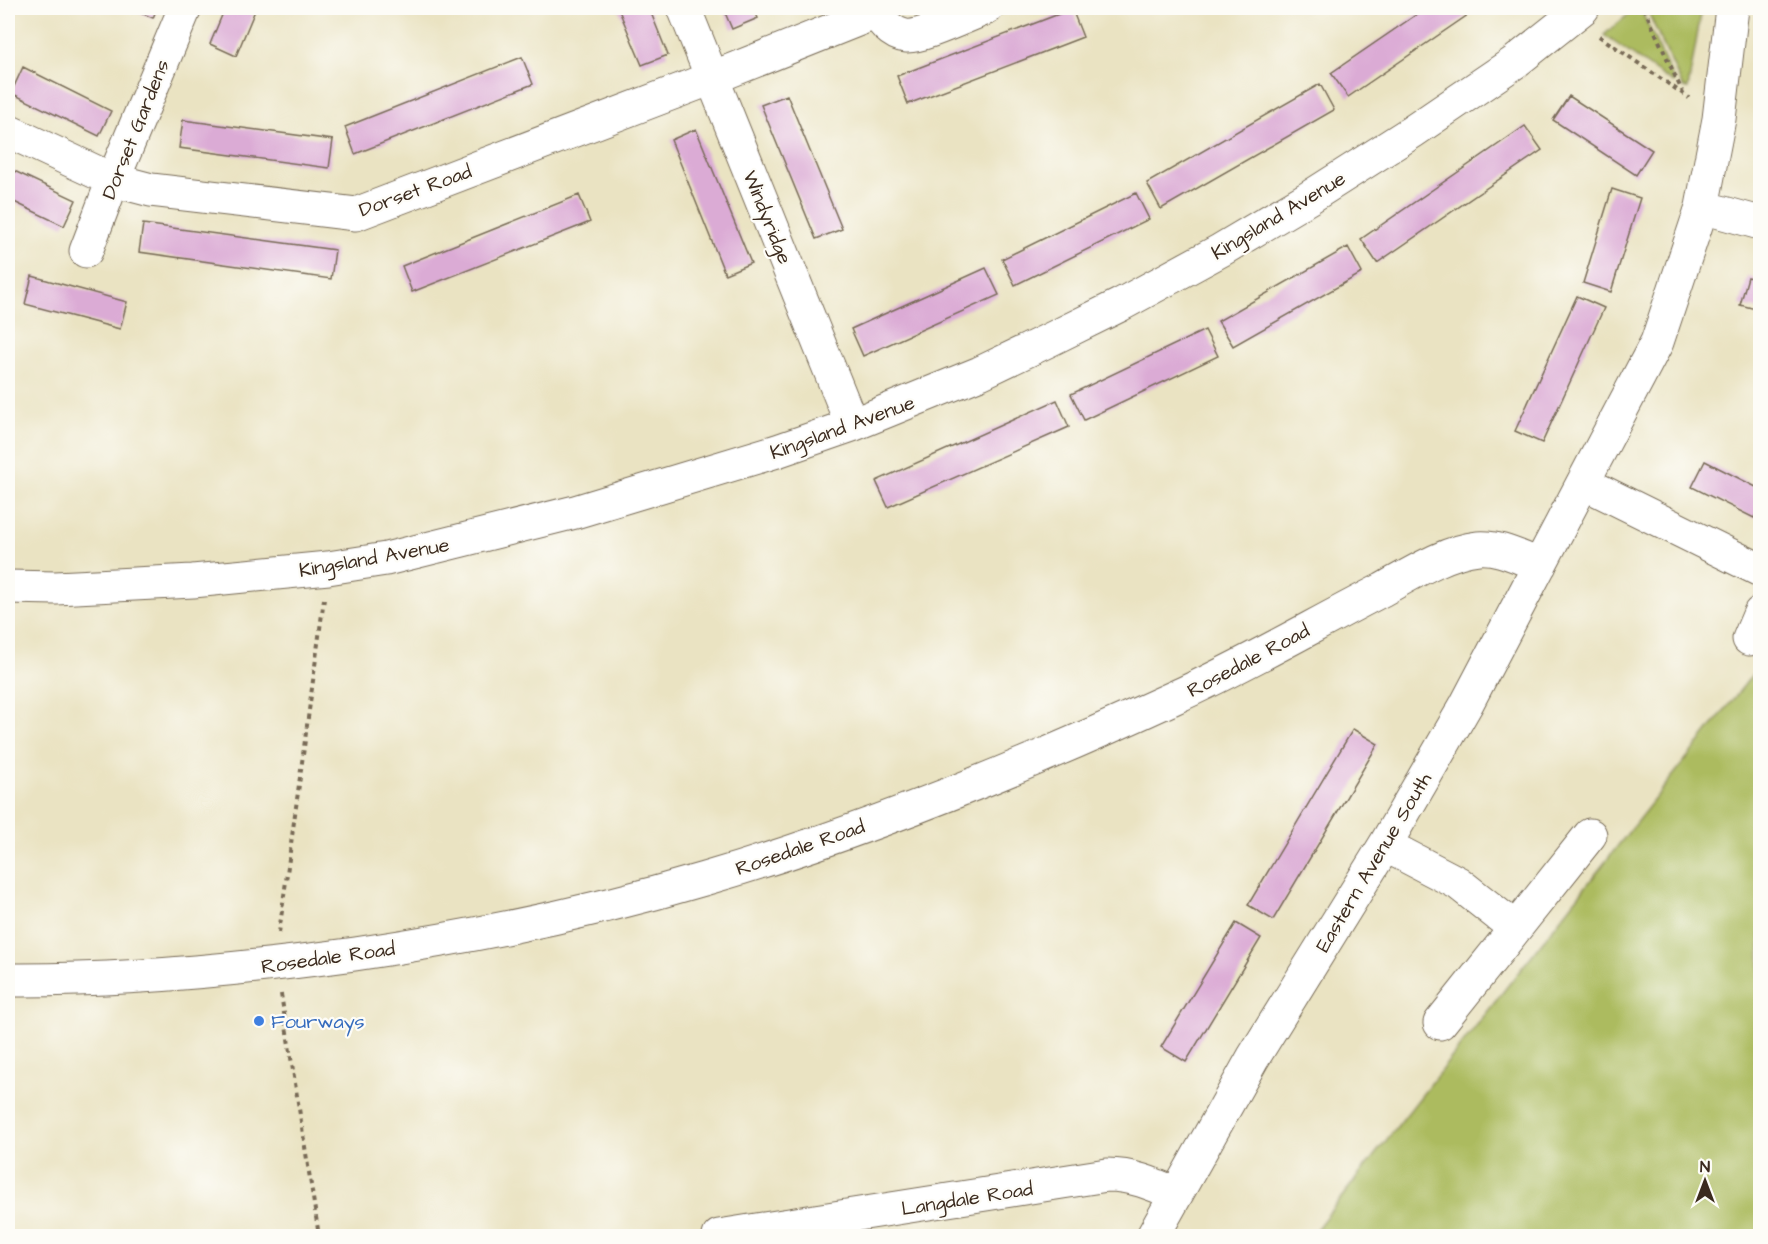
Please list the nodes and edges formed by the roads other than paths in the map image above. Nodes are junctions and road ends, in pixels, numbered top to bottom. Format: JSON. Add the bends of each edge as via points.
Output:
{"nodes":[{"id":1,"x":184,"y":8,"type":"edge"},
{"id":2,"x":684,"y":8,"type":"edge"},
{"id":3,"x":987,"y":8,"type":"edge"},
{"id":4,"x":1732,"y":8,"type":"edge"},
{"id":5,"x":877,"y":10,"type":"edge"},
{"id":6,"x":1577,"y":12,"type":"edge"},
{"id":7,"x":712,"y":78,"type":"junction"},
{"id":8,"x":8,"y":131,"type":"edge"},
{"id":9,"x":113,"y":180,"type":"junction"},
{"id":10,"x":1702,"y":207,"type":"junction"},
{"id":11,"x":1761,"y":223,"type":"edge"},
{"id":12,"x":86,"y":250,"type":"dead end"},
{"id":13,"x":852,"y":425,"type":"junction"},
{"id":14,"x":1584,"y":483,"type":"junction"},
{"id":15,"x":1540,"y":565,"type":"junction"},
{"id":16,"x":1761,"y":570,"type":"edge"},
{"id":17,"x":8,"y":587,"type":"edge"},
{"id":18,"x":1590,"y":835,"type":"dead end"},
{"id":19,"x":1385,"y":844,"type":"junction"},
{"id":20,"x":1515,"y":928,"type":"junction"},
{"id":21,"x":8,"y":980,"type":"edge"},
{"id":22,"x":1440,"y":1023,"type":"dead end"},
{"id":23,"x":1176,"y":1194,"type":"junction"},
{"id":24,"x":720,"y":1236,"type":"edge"},
{"id":25,"x":1153,"y":1236,"type":"edge"}],
"edges":[{"from":1,"to":9,"type":"street","name":"Dorset Gardens"},
{"from":2,"to":7,"type":"street","name":"Windyridge"},
{"from":3,"to":5,"type":"street","via":[[906,36],[885,24]]},
{"from":4,"to":10,"type":"street","name":"Eastern Avenue South","via":[[1719,118]]},
{"from":5,"to":7,"type":"street","name":"Dorset Road"},
{"from":6,"to":13,"type":"street","name":"Kingsland Avenue","via":[[1515,62],[1412,132],[1221,250],[1049,340]]},
{"from":7,"to":9,"type":"street","name":"Dorset Road","via":[[356,214],[151,190]]},
{"from":7,"to":13,"type":"street","name":"Windyridge"},
{"from":8,"to":9,"type":"street","name":"Dorset Road"},
{"from":9,"to":12,"type":"street","name":"Dorset Gardens"},
{"from":10,"to":11,"type":"street"},
{"from":10,"to":14,"type":"street","name":"Eastern Avenue South","via":[[1657,342]]},
{"from":13,"to":17,"type":"street","name":"Kingsland Avenue","via":[[575,512],[386,559],[138,585]]},
{"from":14,"to":15,"type":"street","name":"Eastern Avenue South"},
{"from":14,"to":16,"type":"street"},
{"from":15,"to":19,"type":"street","name":"Eastern Avenue South","via":[[1466,705]]},
{"from":15,"to":21,"type":"street","name":"Rosedale Road","via":[[1496,549],[1461,552],[1178,696],[1072,744],[952,794],[704,879],[448,940],[276,965],[78,981]]},
{"from":18,"to":20,"type":"street"},
{"from":19,"to":20,"type":"street","via":[[1458,883]]},
{"from":19,"to":23,"type":"street","name":"Eastern Avenue South","via":[[1253,1058]]},
{"from":20,"to":22,"type":"street"},
{"from":23,"to":24,"type":"street","name":"Langdale Road","via":[[1140,1178],[1107,1175]]},
{"from":23,"to":25,"type":"street","name":"Eastern Avenue South"}]}
